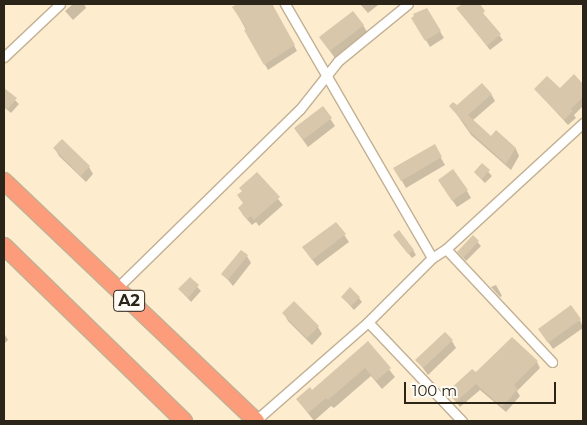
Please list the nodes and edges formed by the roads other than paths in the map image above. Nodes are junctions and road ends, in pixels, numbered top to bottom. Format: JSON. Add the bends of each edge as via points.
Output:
{"nodes":[{"id":1,"x":60,"y":4,"type":"edge"},
{"id":2,"x":284,"y":4,"type":"edge"},
{"id":3,"x":408,"y":4,"type":"edge"},
{"id":4,"x":4,"y":57,"type":"edge"},
{"id":5,"x":326,"y":78,"type":"junction"},
{"id":6,"x":583,"y":123,"type":"edge"},
{"id":7,"x":4,"y":180,"type":"edge"},
{"id":8,"x":4,"y":246,"type":"edge"},
{"id":9,"x":446,"y":249,"type":"junction"},
{"id":10,"x":432,"y":258,"type":"junction"},
{"id":11,"x":116,"y":289,"type":"junction"},
{"id":12,"x":368,"y":322,"type":"junction"},
{"id":13,"x":552,"y":362,"type":"dead end"},
{"id":14,"x":184,"y":421,"type":"edge"},
{"id":15,"x":255,"y":421,"type":"edge"},
{"id":16,"x":462,"y":421,"type":"edge"}],
"edges":[{"from":1,"to":4,"type":"street"},
{"from":2,"to":5,"type":"street"},
{"from":3,"to":5,"type":"street","via":[[338,61]]},
{"from":5,"to":10,"type":"street"},
{"from":5,"to":11,"type":"street","via":[[300,108]]},
{"from":6,"to":9,"type":"street"},
{"from":7,"to":11,"type":"highway","number":"A2"},
{"from":8,"to":14,"type":"highway"},
{"from":9,"to":10,"type":"street"},
{"from":9,"to":13,"type":"street"},
{"from":10,"to":12,"type":"street"},
{"from":11,"to":15,"type":"highway","number":"A2"},
{"from":12,"to":15,"type":"street"},
{"from":12,"to":16,"type":"street"}]}
